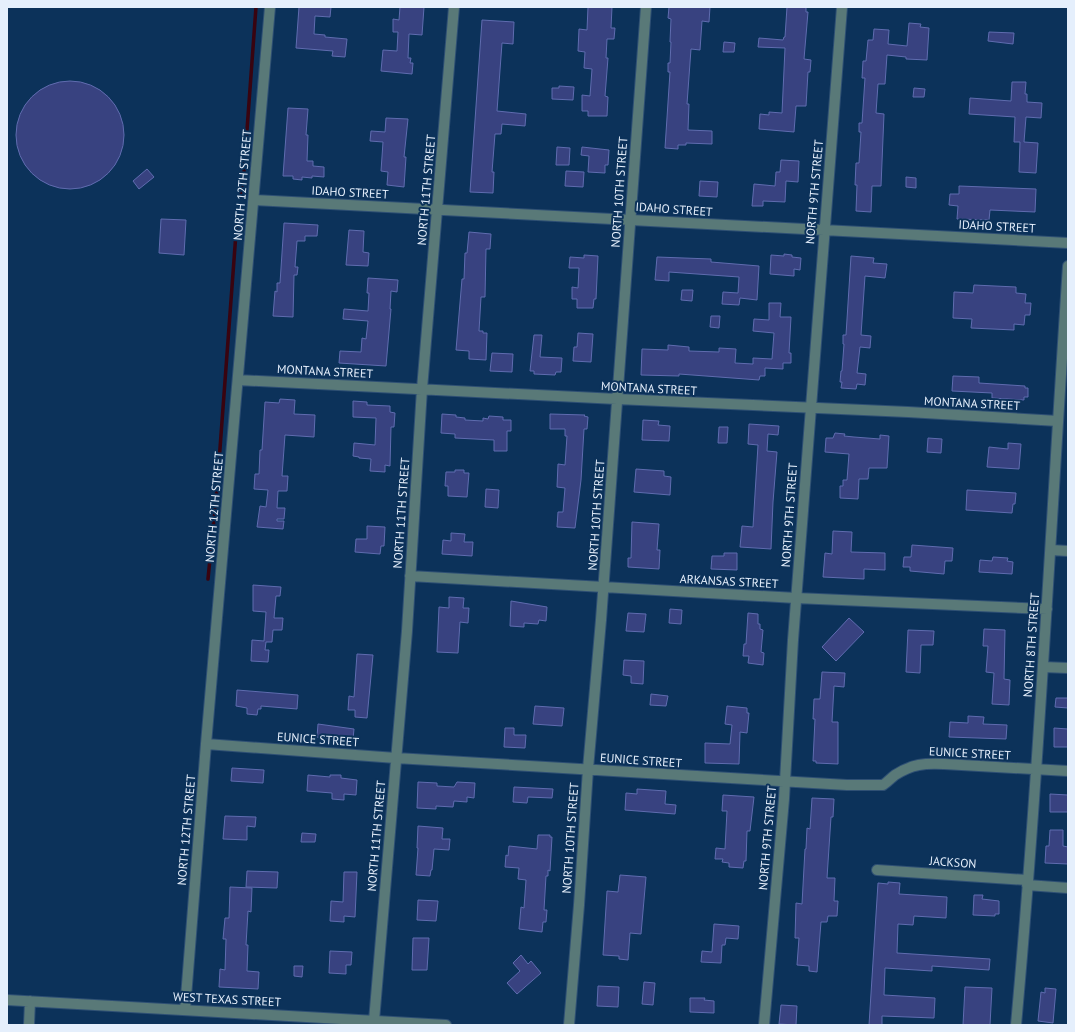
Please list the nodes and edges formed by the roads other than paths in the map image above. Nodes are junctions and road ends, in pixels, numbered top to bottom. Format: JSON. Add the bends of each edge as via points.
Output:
{"nodes":[{"id":1,"x":270,"y":7,"type":"edge"},
{"id":2,"x":454,"y":7,"type":"edge"},
{"id":3,"x":646,"y":7,"type":"edge"},
{"id":4,"x":842,"y":7,"type":"edge"},
{"id":5,"x":254,"y":200,"type":"junction"},
{"id":6,"x":438,"y":210,"type":"junction"},
{"id":7,"x":630,"y":219,"type":"junction"},
{"id":8,"x":824,"y":230,"type":"junction"},
{"id":9,"x":1068,"y":243,"type":"edge"},
{"id":10,"x":1068,"y":266,"type":"edge"},
{"id":11,"x":238,"y":380,"type":"junction"},
{"id":12,"x":422,"y":389,"type":"junction"},
{"id":13,"x":617,"y":399,"type":"junction"},
{"id":14,"x":810,"y":407,"type":"junction"},
{"id":15,"x":1058,"y":421,"type":"junction"},
{"id":16,"x":1051,"y":550,"type":"junction"},
{"id":17,"x":1068,"y":550,"type":"edge"},
{"id":18,"x":410,"y":576,"type":"junction"},
{"id":19,"x":603,"y":587,"type":"junction"},
{"id":20,"x":796,"y":598,"type":"junction"},
{"id":21,"x":1047,"y":609,"type":"junction"},
{"id":22,"x":1043,"y":667,"type":"junction"},
{"id":23,"x":1068,"y":668,"type":"edge"},
{"id":24,"x":206,"y":744,"type":"junction"},
{"id":25,"x":396,"y":758,"type":"junction"},
{"id":26,"x":588,"y":769,"type":"junction"},
{"id":27,"x":1035,"y":770,"type":"junction"},
{"id":28,"x":1068,"y":771,"type":"edge"},
{"id":29,"x":784,"y":782,"type":"junction"},
{"id":30,"x":877,"y":870,"type":"dead end"},
{"id":31,"x":1027,"y":883,"type":"junction"},
{"id":32,"x":1068,"y":888,"type":"edge"},
{"id":33,"x":7,"y":1000,"type":"edge"},
{"id":34,"x":30,"y":1001,"type":"junction"},
{"id":35,"x":185,"y":1010,"type":"junction"},
{"id":36,"x":270,"y":1020,"type":"edge"},
{"id":37,"x":374,"y":1021,"type":"junction"},
{"id":38,"x":29,"y":1025,"type":"edge"},
{"id":39,"x":432,"y":1025,"type":"edge"},
{"id":40,"x":446,"y":1025,"type":"edge"},
{"id":41,"x":569,"y":1025,"type":"edge"},
{"id":42,"x":764,"y":1025,"type":"edge"},
{"id":43,"x":1016,"y":1025,"type":"edge"}],
"edges":[{"from":1,"to":5,"type":"street","name":"NORTH 12TH STREET"},
{"from":2,"to":6,"type":"street","name":"NORTH 11TH STREET"},
{"from":3,"to":7,"type":"street","name":"NORTH 10TH STREET"},
{"from":4,"to":8,"type":"street","name":"NORTH 9TH STREET"},
{"from":5,"to":6,"type":"street","name":"IDAHO STREET"},
{"from":5,"to":11,"type":"street","name":"NORTH 12TH STREET"},
{"from":6,"to":7,"type":"street","name":"IDAHO STREET"},
{"from":6,"to":12,"type":"street","name":"NORTH 11TH STREET"},
{"from":7,"to":8,"type":"street","name":"IDAHO STREET"},
{"from":7,"to":13,"type":"street","name":"NORTH 10TH STREET"},
{"from":8,"to":9,"type":"street","name":"IDAHO STREET"},
{"from":8,"to":14,"type":"street","name":"NORTH 9TH STREET"},
{"from":10,"to":15,"type":"street","name":"NORTH 8TH STREET"},
{"from":11,"to":12,"type":"street","name":"MONTANA STREET"},
{"from":11,"to":24,"type":"street","name":"NORTH 12TH STREET"},
{"from":12,"to":13,"type":"street","name":"MONTANA STREET"},
{"from":12,"to":18,"type":"street","name":"NORTH 11TH STREET"},
{"from":13,"to":14,"type":"street","name":"MONTANA STREET"},
{"from":13,"to":19,"type":"street","name":"NORTH 10TH STREET"},
{"from":14,"to":15,"type":"street","name":"MONTANA STREET"},
{"from":14,"to":20,"type":"street","name":"NORTH 9TH STREET"},
{"from":15,"to":16,"type":"street","name":"NORTH 8TH STREET"},
{"from":16,"to":17,"type":"street"},
{"from":16,"to":21,"type":"street","name":"NORTH 8TH STREET"},
{"from":18,"to":19,"type":"street","name":"ARKANSAS STREET"},
{"from":18,"to":25,"type":"street","name":"NORTH 11TH STREET"},
{"from":19,"to":20,"type":"street","name":"ARKANSAS STREET"},
{"from":19,"to":26,"type":"street","name":"NORTH 10TH STREET"},
{"from":20,"to":21,"type":"street","name":"ARKANSAS STREET"},
{"from":20,"to":29,"type":"street","name":"NORTH 9TH STREET"},
{"from":21,"to":22,"type":"street","name":"NORTH 8TH STREET"},
{"from":22,"to":23,"type":"street"},
{"from":22,"to":27,"type":"street","name":"NORTH 8TH STREET"},
{"from":24,"to":25,"type":"street","name":"EUNICE STREET"},
{"from":24,"to":35,"type":"street","name":"NORTH 12TH STREET"},
{"from":25,"to":26,"type":"street","name":"EUNICE STREET"},
{"from":25,"to":37,"type":"street","name":"NORTH 11TH STREET"},
{"from":26,"to":29,"type":"street","name":"EUNICE STREET"},
{"from":26,"to":41,"type":"street","name":"NORTH 10TH STREET"},
{"from":27,"to":28,"type":"street","name":"EUNICE STREET"},
{"from":27,"to":29,"type":"street","name":"EUNICE STREET","via":[[924,764],[899,773],[883,785]]},
{"from":27,"to":31,"type":"street","name":"NORTH 8TH STREET"},
{"from":29,"to":42,"type":"street","name":"NORTH 9TH STREET"},
{"from":30,"to":31,"type":"street","name":"JACKSON"},
{"from":31,"to":32,"type":"street","name":"JACKSON"},
{"from":31,"to":43,"type":"street","name":"NORTH 8TH STREET"},
{"from":33,"to":34,"type":"street","name":"WEST TEXAS STREET"},
{"from":34,"to":35,"type":"street","name":"WEST TEXAS STREET"},
{"from":34,"to":38,"type":"street"},
{"from":35,"to":36,"type":"street","name":"WEST TEXAS STREET"},
{"from":36,"to":37,"type":"street","name":"WEST TEXAS STREET"},
{"from":37,"to":39,"type":"street","name":"WEST TEXAS STREET"},
{"from":39,"to":40,"type":"street","name":"WEST TEXAS STREET"}]}
